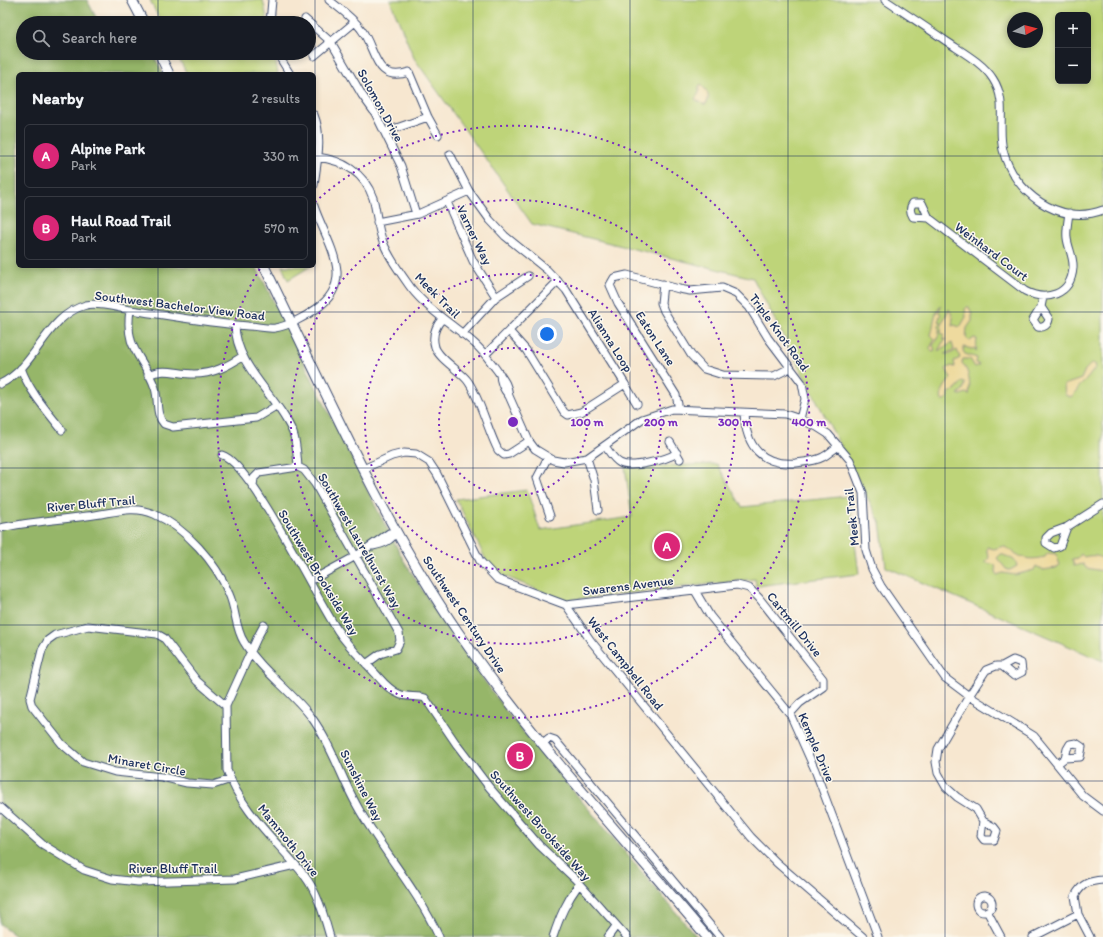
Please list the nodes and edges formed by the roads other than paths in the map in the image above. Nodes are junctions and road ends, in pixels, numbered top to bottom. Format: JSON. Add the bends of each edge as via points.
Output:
{"nodes":[{"id":1,"x":132,"y":0,"type":"edge"},
{"id":2,"x":272,"y":0,"type":"edge"},
{"id":3,"x":329,"y":0,"type":"edge"},
{"id":4,"x":885,"y":0,"type":"edge"},
{"id":5,"x":140,"y":16,"type":"edge"},
{"id":6,"x":271,"y":16,"type":"edge"},
{"id":7,"x":355,"y":22,"type":"junction"},
{"id":8,"x":316,"y":29,"type":"edge"},
{"id":9,"x":331,"y":42,"type":"junction"},
{"id":10,"x":316,"y":54,"type":"edge"},
{"id":11,"x":162,"y":60,"type":"edge"},
{"id":12,"x":281,"y":60,"type":"edge"},
{"id":13,"x":168,"y":72,"type":"edge"},
{"id":14,"x":289,"y":72,"type":"edge"},
{"id":15,"x":428,"y":117,"type":"junction"},
{"id":16,"x":316,"y":124,"type":"edge"},
{"id":17,"x":385,"y":132,"type":"junction"},
{"id":18,"x":438,"y":135,"type":"dead end"},
{"id":19,"x":450,"y":154,"type":"dead end"},
{"id":20,"x":317,"y":157,"type":"junction"},
{"id":21,"x":316,"y":166,"type":"edge"},
{"id":22,"x":469,"y":191,"type":"junction"},
{"id":23,"x":446,"y":202,"type":"junction"},
{"id":24,"x":1103,"y":210,"type":"edge"},
{"id":25,"x":316,"y":211,"type":"edge"},
{"id":26,"x":1069,"y":213,"type":"junction"},
{"id":27,"x":416,"y":214,"type":"junction"},
{"id":28,"x":929,"y":218,"type":"dead end"},
{"id":29,"x":377,"y":222,"type":"junction"},
{"id":30,"x":265,"y":268,"type":"edge"},
{"id":31,"x":528,"y":276,"type":"dead end"},
{"id":32,"x":558,"y":281,"type":"junction"},
{"id":33,"x":611,"y":282,"type":"joint"},
{"id":34,"x":663,"y":284,"type":"junction"},
{"id":35,"x":496,"y":297,"type":"junction"},
{"id":36,"x":1043,"y":297,"type":"junction"},
{"id":37,"x":1041,"y":307,"type":"dead end"},
{"id":38,"x":130,"y":310,"type":"junction"},
{"id":39,"x":442,"y":319,"type":"junction"},
{"id":40,"x":292,"y":322,"type":"junction"},
{"id":41,"x":235,"y":325,"type":"junction"},
{"id":42,"x":509,"y":331,"type":"junction"},
{"id":43,"x":462,"y":334,"type":"junction"},
{"id":44,"x":486,"y":354,"type":"junction"},
{"id":45,"x":243,"y":356,"type":"junction"},
{"id":46,"x":21,"y":368,"type":"junction"},
{"id":47,"x":790,"y":368,"type":"junction"},
{"id":48,"x":148,"y":375,"type":"junction"},
{"id":49,"x":0,"y":384,"type":"edge"},
{"id":50,"x":625,"y":384,"type":"junction"},
{"id":51,"x":637,"y":404,"type":"dead end"},
{"id":52,"x":276,"y":406,"type":"junction"},
{"id":53,"x":679,"y":409,"type":"junction"},
{"id":54,"x":744,"y":413,"type":"junction"},
{"id":55,"x":800,"y":418,"type":"junction"},
{"id":56,"x":62,"y":430,"type":"dead end"},
{"id":57,"x":529,"y":441,"type":"junction"},
{"id":58,"x":670,"y":442,"type":"dead end"},
{"id":59,"x":605,"y":446,"type":"junction"},
{"id":60,"x":839,"y":446,"type":"junction"},
{"id":61,"x":222,"y":456,"type":"dead end"},
{"id":62,"x":548,"y":457,"type":"junction"},
{"id":63,"x":587,"y":458,"type":"junction"},
{"id":64,"x":298,"y":467,"type":"junction"},
{"id":65,"x":363,"y":470,"type":"junction"},
{"id":66,"x":253,"y":486,"type":"junction"},
{"id":67,"x":1103,"y":504,"type":"edge"},
{"id":68,"x":598,"y":510,"type":"dead end"},
{"id":69,"x":550,"y":516,"type":"dead end"},
{"id":70,"x":1067,"y":527,"type":"dead end"},
{"id":71,"x":0,"y":528,"type":"edge"},
{"id":72,"x":396,"y":532,"type":"junction"},
{"id":73,"x":356,"y":556,"type":"junction"},
{"id":74,"x":310,"y":581,"type":"junction"},
{"id":75,"x":694,"y":590,"type":"junction"},
{"id":76,"x":566,"y":605,"type":"junction"},
{"id":77,"x":264,"y":625,"type":"dead end"},
{"id":78,"x":251,"y":653,"type":"junction"},
{"id":79,"x":366,"y":664,"type":"junction"},
{"id":80,"x":1002,"y":666,"type":"dead end"},
{"id":81,"x":969,"y":696,"type":"junction"},
{"id":82,"x":226,"y":706,"type":"junction"},
{"id":83,"x":790,"y":714,"type":"junction"},
{"id":84,"x":544,"y":743,"type":"junction"},
{"id":85,"x":1065,"y":758,"type":"dead end"},
{"id":86,"x":1057,"y":764,"type":"junction"},
{"id":87,"x":231,"y":779,"type":"junction"},
{"id":88,"x":0,"y":807,"type":"edge"},
{"id":89,"x":1103,"y":811,"type":"edge"},
{"id":90,"x":983,"y":821,"type":"dead end"},
{"id":91,"x":294,"y":865,"type":"junction"},
{"id":92,"x":1103,"y":880,"type":"edge"},
{"id":93,"x":579,"y":884,"type":"junction"},
{"id":94,"x":988,"y":911,"type":"dead end"},
{"id":95,"x":1078,"y":914,"type":"junction"},
{"id":96,"x":616,"y":926,"type":"junction"},
{"id":97,"x":330,"y":937,"type":"edge"},
{"id":98,"x":439,"y":937,"type":"edge"},
{"id":99,"x":553,"y":937,"type":"edge"},
{"id":100,"x":608,"y":937,"type":"edge"},
{"id":101,"x":627,"y":937,"type":"edge"},
{"id":102,"x":707,"y":937,"type":"edge"},
{"id":103,"x":720,"y":937,"type":"edge"},
{"id":104,"x":863,"y":937,"type":"edge"},
{"id":105,"x":878,"y":937,"type":"edge"},
{"id":106,"x":1001,"y":937,"type":"edge"},
{"id":107,"x":1033,"y":937,"type":"edge"},
{"id":108,"x":1090,"y":937,"type":"edge"}],
"edges":[{"from":1,"to":5,"type":"main road"},
{"from":2,"to":6,"type":"street"},
{"from":3,"to":7,"type":"street"},
{"from":4,"to":26,"type":"street","via":[[965,53],[987,71],[1001,98],[1002,149],[1014,177],[1036,200]]},
{"from":7,"to":9,"type":"street"},
{"from":7,"to":15,"type":"street","via":[[362,30],[379,66],[396,75],[409,72]]},
{"from":8,"to":9,"type":"street","name":"Solomon Drive"},
{"from":9,"to":10,"type":"street"},
{"from":9,"to":17,"type":"street","name":"Solomon Drive"},
{"from":11,"to":13,"type":"main road"},
{"from":12,"to":14,"type":"street"},
{"from":15,"to":17,"type":"street"},
{"from":15,"to":18,"type":"street"},
{"from":16,"to":20,"type":"street"},
{"from":17,"to":27,"type":"street","name":"Solomon Drive","via":[[405,178]]},
{"from":19,"to":22,"type":"street","name":"Alianna Loop"},
{"from":20,"to":21,"type":"street"},
{"from":20,"to":29,"type":"street","name":"Meek Trail","via":[[347,165],[358,174],[373,198]]},
{"from":22,"to":23,"type":"street"},
{"from":22,"to":32,"type":"street","name":"Alianna Loop","via":[[505,236]]},
{"from":23,"to":27,"type":"street"},
{"from":23,"to":35,"type":"street","name":"Varner Way","via":[[473,262]]},
{"from":24,"to":26,"type":"street"},
{"from":25,"to":40,"type":"street","name":"Southwest Bachelor View Road","via":[[335,257],[336,282],[324,304]]},
{"from":26,"to":36,"type":"street","via":[[1066,236],[1073,262],[1072,277],[1058,293]]},
{"from":27,"to":29,"type":"street"},
{"from":28,"to":36,"type":"street","name":"Weinhard Court","via":[[1025,291]]},
{"from":29,"to":39,"type":"street","name":"Meek Trail","via":[[384,244],[396,266],[413,290]]},
{"from":30,"to":40,"type":"main road","name":"Southwest Century Drive"},
{"from":31,"to":35,"type":"street"},
{"from":32,"to":42,"type":"street"},
{"from":32,"to":50,"type":"street","name":"Alianna Loop"},
{"from":33,"to":34,"type":"street","name":"Triple Knot Road","via":[[621,275],[627,275]]},
{"from":33,"to":53,"type":"street","name":"Eaton Lane","via":[[618,303],[676,394]]},
{"from":34,"to":47,"type":"street","name":"Triple Knot Road","via":[[690,291],[722,288],[736,294],[749,307]]},
{"from":34,"to":47,"type":"street","via":[[661,303],[664,311],[691,356],[704,369],[723,375],[774,376]]},
{"from":35,"to":43,"type":"street"},
{"from":36,"to":37,"type":"street"},
{"from":38,"to":41,"type":"street","name":"Southwest Bachelor View Road"},
{"from":38,"to":46,"type":"street","name":"Southwest Bachelor View Road","via":[[87,305],[74,310],[50,330]]},
{"from":38,"to":48,"type":"street","via":[[129,337]]},
{"from":39,"to":43,"type":"street","name":"Meek Trail"},
{"from":39,"to":57,"type":"street","via":[[434,335],[435,347],[442,358],[452,364],[470,384],[498,450],[504,455],[509,454]]},
{"from":40,"to":41,"type":"street","name":"Southwest Bachelor View Road","via":[[275,328]]},
{"from":40,"to":65,"type":"main road","name":"Southwest Century Drive"},
{"from":41,"to":45,"type":"street","via":[[236,339]]},
{"from":42,"to":44,"type":"street"},
{"from":42,"to":50,"type":"street","name":"Alianna Loop","via":[[526,350],[568,415],[581,412]]},
{"from":43,"to":44,"type":"street","name":"Meek Trail"},
{"from":44,"to":57,"type":"street","name":"Meek Trail","via":[[500,374],[502,385]]},
{"from":45,"to":48,"type":"street","via":[[227,366],[209,372],[193,374],[168,370]]},
{"from":45,"to":52,"type":"street"},
{"from":46,"to":49,"type":"street","name":"Southwest Bachelor View Road","via":[[14,376]]},
{"from":46,"to":56,"type":"street","via":[[42,404]]},
{"from":47,"to":55,"type":"street","name":"Triple Knot Road","via":[[802,383],[806,399]]},
{"from":48,"to":52,"type":"street","via":[[156,389],[160,420],[169,426],[256,418]]},
{"from":50,"to":51,"type":"street"},
{"from":52,"to":64,"type":"street","via":[[293,433]]},
{"from":53,"to":54,"type":"street","name":"Meek Trail"},
{"from":53,"to":59,"type":"street","name":"Meek Trail","via":[[642,420]]},
{"from":54,"to":55,"type":"street","name":"Meek Trail","via":[[765,412]]},
{"from":54,"to":60,"type":"street","via":[[746,431],[751,444],[764,458],[782,464],[807,462],[823,457]]},
{"from":55,"to":60,"type":"street","name":"Meek Trail","via":[[817,427]]},
{"from":57,"to":62,"type":"street","name":"Meek Trail","via":[[535,449]]},
{"from":58,"to":59,"type":"street","via":[[679,456],[660,461],[627,464],[620,463]]},
{"from":59,"to":63,"type":"street","name":"Meek Trail"},
{"from":60,"to":81,"type":"street","name":"Meek Trail","via":[[850,460],[863,492],[866,550],[872,569],[945,678]]},
{"from":61,"to":66,"type":"street","name":"Southwest Brookside Way","via":[[234,461]]},
{"from":62,"to":63,"type":"street","name":"Meek Trail","via":[[564,462]]},
{"from":62,"to":69,"type":"street","via":[[537,478]]},
{"from":63,"to":68,"type":"street","via":[[594,480]]},
{"from":64,"to":66,"type":"street","via":[[258,473]]},
{"from":64,"to":73,"type":"street","name":"Southwest Laurelhurst Way","via":[[304,470],[315,484]]},
{"from":65,"to":72,"type":"main road","name":"Southwest Century Drive"},
{"from":65,"to":76,"type":"street","via":[[404,453],[422,456],[437,474],[470,545],[488,572],[510,585]]},
{"from":66,"to":74,"type":"street","name":"Southwest Brookside Way"},
{"from":67,"to":70,"type":"street"},
{"from":71,"to":78,"type":"street","name":"River Bluff Trail","via":[[41,520],[128,510],[143,511],[157,516],[188,538],[214,568],[229,593],[239,631]]},
{"from":72,"to":73,"type":"street","via":[[392,539]]},
{"from":72,"to":84,"type":"main road","name":"Southwest Century Drive","via":[[458,632]]},
{"from":73,"to":74,"type":"street"},
{"from":73,"to":79,"type":"street","name":"Southwest Laurelhurst Way","via":[[400,637],[396,649],[380,654]]},
{"from":74,"to":79,"type":"street","name":"Southwest Brookside Way","via":[[339,632]]},
{"from":75,"to":76,"type":"street","name":"Swarens Avenue"},
{"from":75,"to":83,"type":"street","name":"Kemple Drive","via":[[710,616]]},
{"from":75,"to":83,"type":"street","name":"Cartmill Drive","via":[[738,585],[749,588],[821,676],[823,687],[800,703]]},
{"from":76,"to":104,"type":"street","name":"West Campbell Road","via":[[591,640],[751,838]]},
{"from":77,"to":78,"type":"street","name":"Mammoth Drive"},
{"from":78,"to":82,"type":"street","name":"Mammoth Drive"},
{"from":78,"to":98,"type":"street","name":"Sunshine Way","via":[[305,709],[321,730],[356,804],[414,890]]},
{"from":79,"to":93,"type":"street","name":"Southwest Brookside Way","via":[[399,695],[426,698],[489,787],[539,845]]},
{"from":80,"to":81,"type":"street","via":[[986,670]]},
{"from":81,"to":86,"type":"street","name":"Meek Trail","via":[[1034,736]]},
{"from":81,"to":90,"type":"street","via":[[938,749],[936,762],[938,773],[946,787],[956,797],[976,809]]},
{"from":82,"to":87,"type":"street","name":"Mammoth Drive","via":[[227,770]]},
{"from":82,"to":87,"type":"street","name":"Minaret Circle","via":[[190,673],[164,638],[157,634],[88,626],[64,631],[48,640],[42,650],[30,699],[32,706],[62,744],[83,762],[115,772],[162,777],[187,783],[213,785]]},
{"from":83,"to":105,"type":"street","name":"Kemple Drive","via":[[815,770]]},
{"from":84,"to":102,"type":"main road","name":"Southwest Century Drive"},
{"from":84,"to":103,"type":"street","via":[[549,738],[555,740]]},
{"from":85,"to":86,"type":"street"},
{"from":86,"to":89,"type":"street","name":"Meek Trail","via":[[1083,796]]},
{"from":87,"to":91,"type":"street","name":"Mammoth Drive","via":[[256,822]]},
{"from":88,"to":91,"type":"street","name":"River Bluff Trail","via":[[42,844],[84,870],[112,879],[138,882],[235,879]]},
{"from":91,"to":97,"type":"street","name":"Mammoth Drive","via":[[317,898]]},
{"from":92,"to":95,"type":"street","via":[[1089,882],[1079,888],[1075,896]]},
{"from":93,"to":96,"type":"street","name":"Southwest Brookside Way"},
{"from":93,"to":99,"type":"street","via":[[561,913]]},
{"from":94,"to":106,"type":"street"},
{"from":95,"to":107,"type":"street"},
{"from":95,"to":108,"type":"street"},
{"from":96,"to":100,"type":"street"},
{"from":96,"to":101,"type":"street","name":"Southwest Brookside Way"}]}
